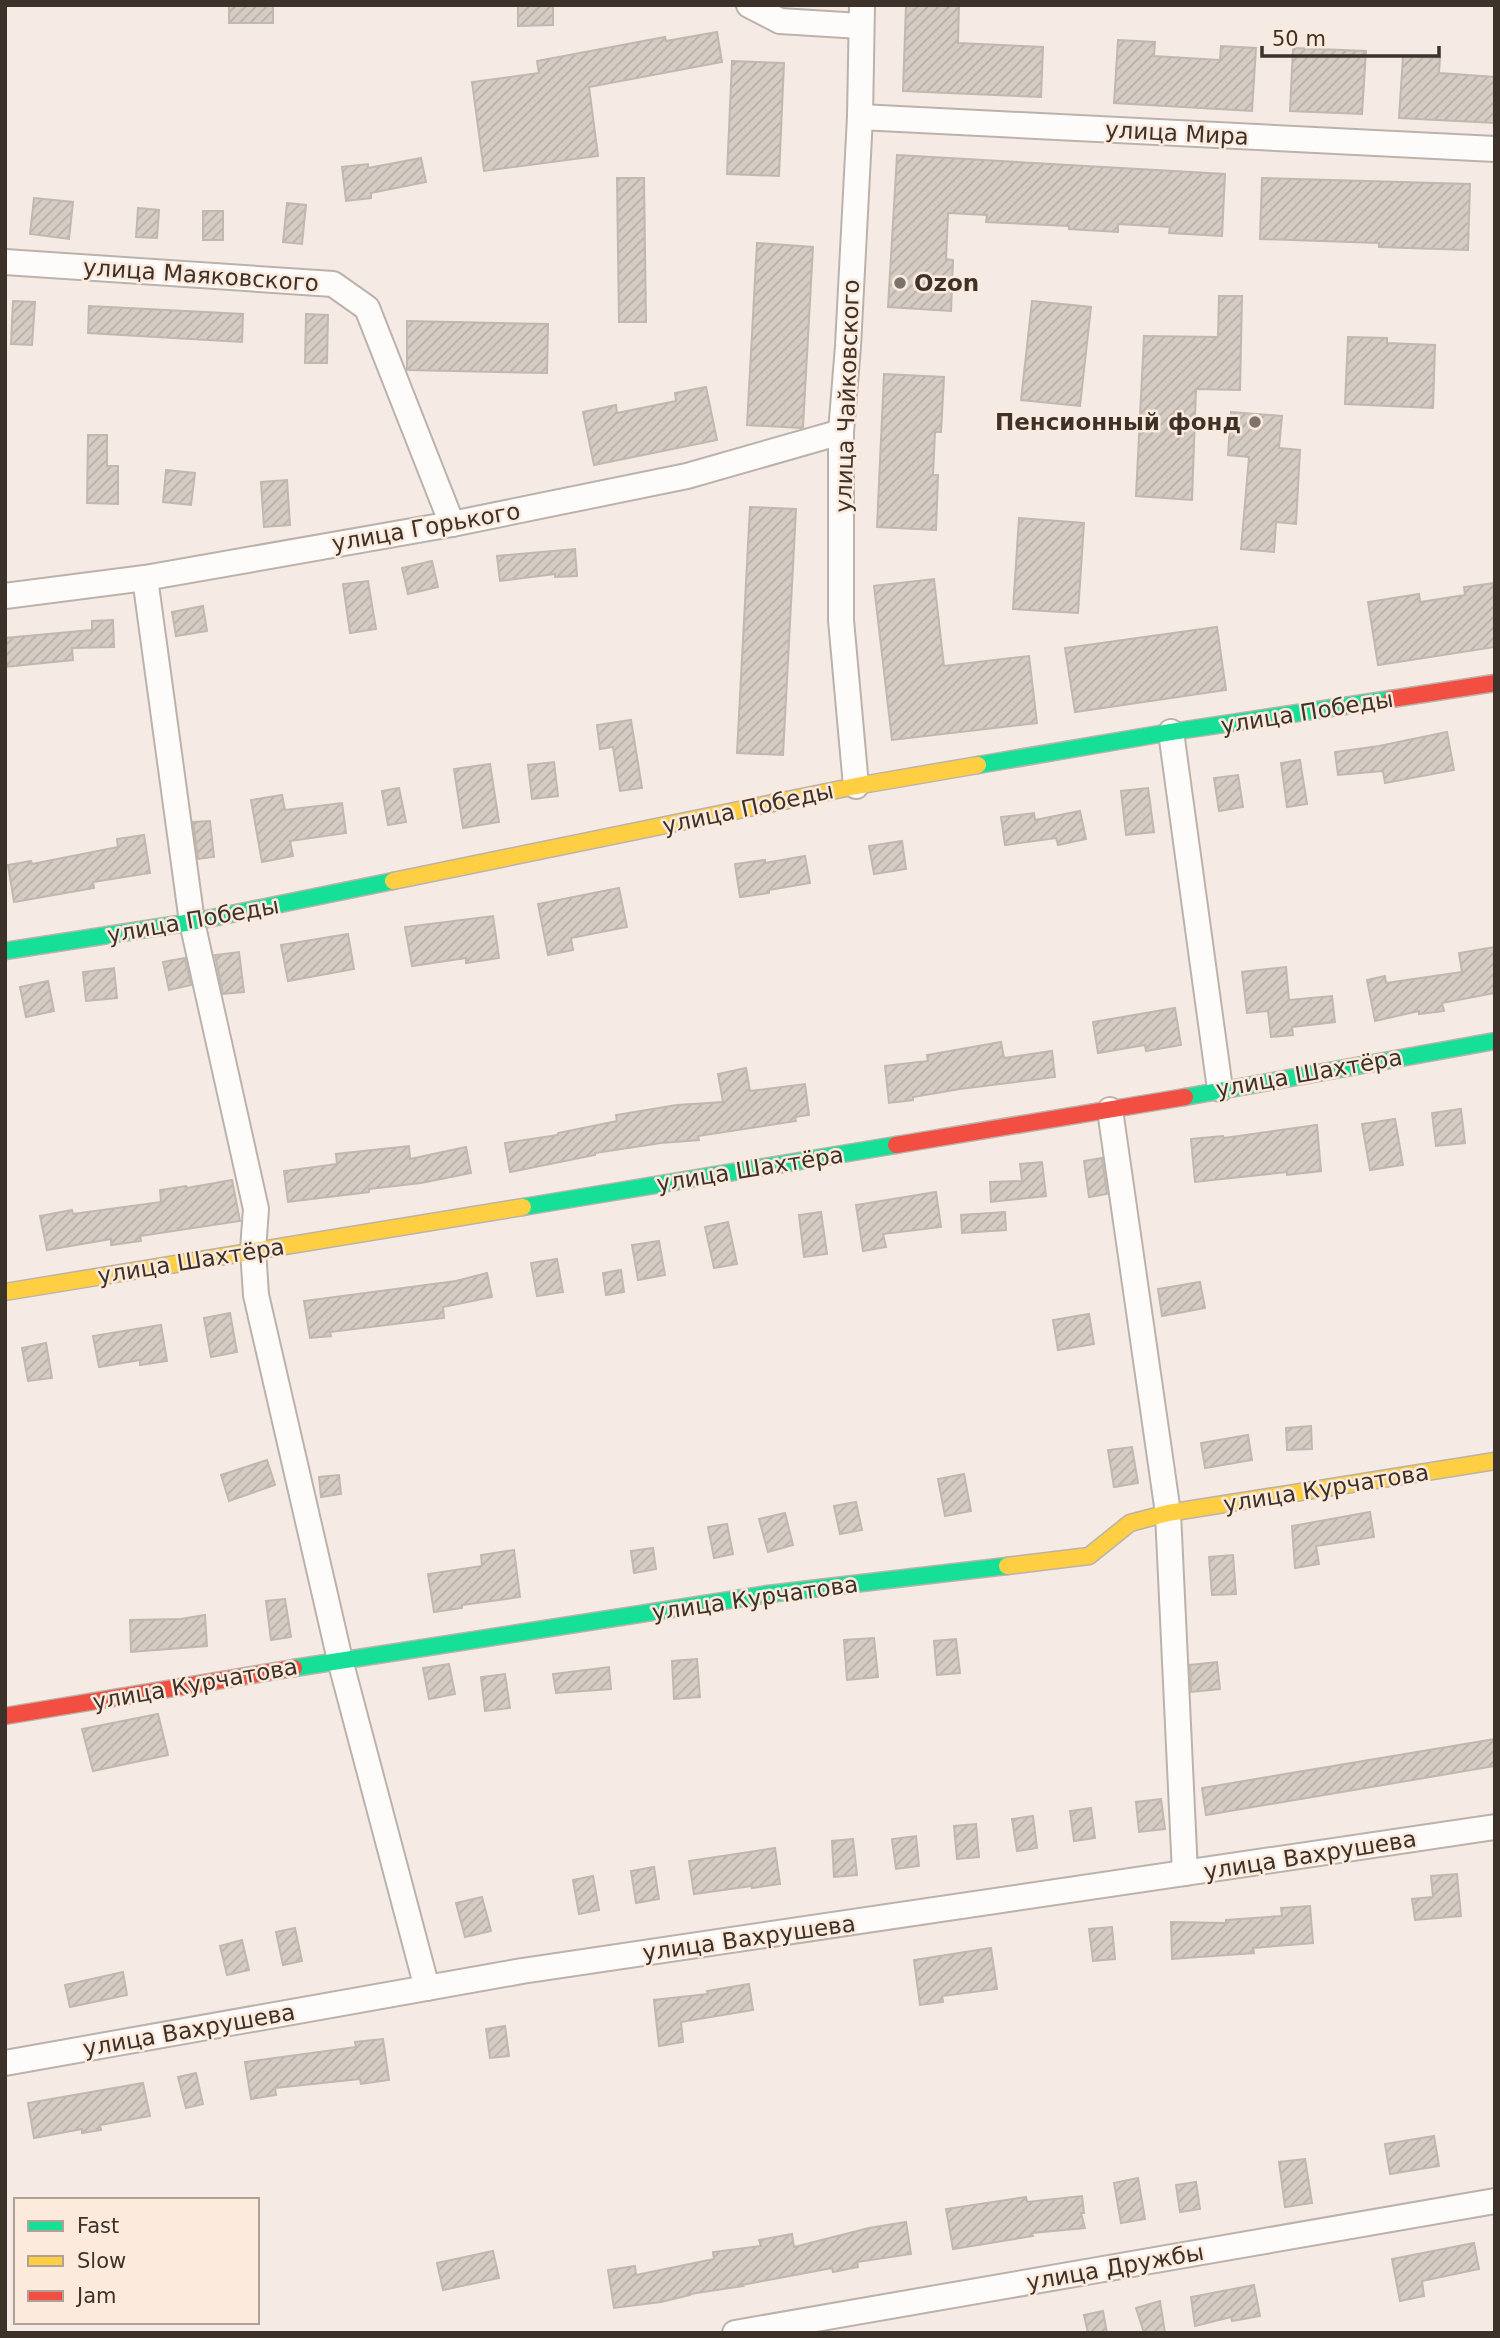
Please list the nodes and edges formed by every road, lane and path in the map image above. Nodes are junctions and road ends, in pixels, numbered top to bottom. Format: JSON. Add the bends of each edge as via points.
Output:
{"nodes":[{"id":1,"x":749,"y":5,"type":"edge"},
{"id":2,"x":861,"y":16,"type":"edge"},
{"id":3,"x":860,"y":117,"type":"junction"},
{"id":4,"x":1495,"y":149,"type":"edge"},
{"id":5,"x":5,"y":262,"type":"edge"},
{"id":6,"x":841,"y":432,"type":"junction"},
{"id":7,"x":452,"y":524,"type":"junction"},
{"id":8,"x":145,"y":578,"type":"junction"},
{"id":9,"x":5,"y":596,"type":"edge"},
{"id":10,"x":1495,"y":683,"type":"edge"},
{"id":11,"x":1171,"y":733,"type":"junction"},
{"id":12,"x":856,"y":786,"type":"junction"},
{"id":13,"x":192,"y":922,"type":"junction"},
{"id":14,"x":5,"y":951,"type":"edge"},
{"id":15,"x":1495,"y":1041,"type":"edge"},
{"id":16,"x":1220,"y":1089,"type":"junction"},
{"id":17,"x":1110,"y":1110,"type":"junction"},
{"id":18,"x":253,"y":1250,"type":"junction"},
{"id":19,"x":5,"y":1292,"type":"edge"},
{"id":20,"x":1495,"y":1461,"type":"edge"},
{"id":21,"x":1168,"y":1513,"type":"junction"},
{"id":22,"x":340,"y":1660,"type":"junction"},
{"id":23,"x":5,"y":1716,"type":"edge"},
{"id":24,"x":1495,"y":1827,"type":"edge"},
{"id":25,"x":1185,"y":1873,"type":"junction"},
{"id":26,"x":427,"y":1988,"type":"junction"},
{"id":27,"x":5,"y":2063,"type":"edge"},
{"id":28,"x":1495,"y":2201,"type":"edge"},
{"id":29,"x":735,"y":2333,"type":"edge"}],
"edges":[{"from":1,"to":2,"type":"street","via":[[780,21]]},
{"from":2,"to":3,"type":"street","name":"улица Чайковского"},
{"from":3,"to":4,"type":"street","name":"улица Мира"},
{"from":3,"to":6,"type":"street","name":"улица Чайковского"},
{"from":5,"to":7,"type":"street","name":"улица Маяковского","via":[[333,284],[367,308]]},
{"from":6,"to":7,"type":"street","name":"улица Горького","via":[[687,476]]},
{"from":6,"to":12,"type":"street","name":"улица Чайковского","via":[[841,620]]},
{"from":7,"to":8,"type":"street","name":"улица Горького"},
{"from":8,"to":9,"type":"street","name":"улица Горького"},
{"from":8,"to":13,"type":"street"},
{"from":10,"to":11,"type":"street","name":"улица Победы"},
{"from":11,"to":12,"type":"street","name":"улица Победы"},
{"from":11,"to":16,"type":"street"},
{"from":12,"to":13,"type":"street","name":"улица Победы"},
{"from":13,"to":14,"type":"street","name":"улица Победы"},
{"from":13,"to":18,"type":"street","via":[[256,1209]]},
{"from":15,"to":16,"type":"street","name":"улица Шахтёра"},
{"from":16,"to":17,"type":"street","name":"улица Шахтёра"},
{"from":17,"to":18,"type":"street","name":"улица Шахтёра"},
{"from":17,"to":21,"type":"street"},
{"from":18,"to":19,"type":"street","name":"улица Шахтёра"},
{"from":18,"to":22,"type":"street","via":[[256,1295]]},
{"from":20,"to":21,"type":"street","name":"улица Курчатова"},
{"from":21,"to":22,"type":"street","name":"улица Курчатова","via":[[1130,1523],[1089,1556],[768,1594]]},
{"from":21,"to":25,"type":"street"},
{"from":22,"to":23,"type":"street","name":"улица Курчатова"},
{"from":22,"to":26,"type":"street"},
{"from":24,"to":25,"type":"street","name":"улица Вахрушева"},
{"from":25,"to":26,"type":"street","name":"улица Вахрушева"},
{"from":26,"to":27,"type":"street","name":"улица Вахрушева"},
{"from":28,"to":29,"type":"street","name":"улица Дружбы"}]}
